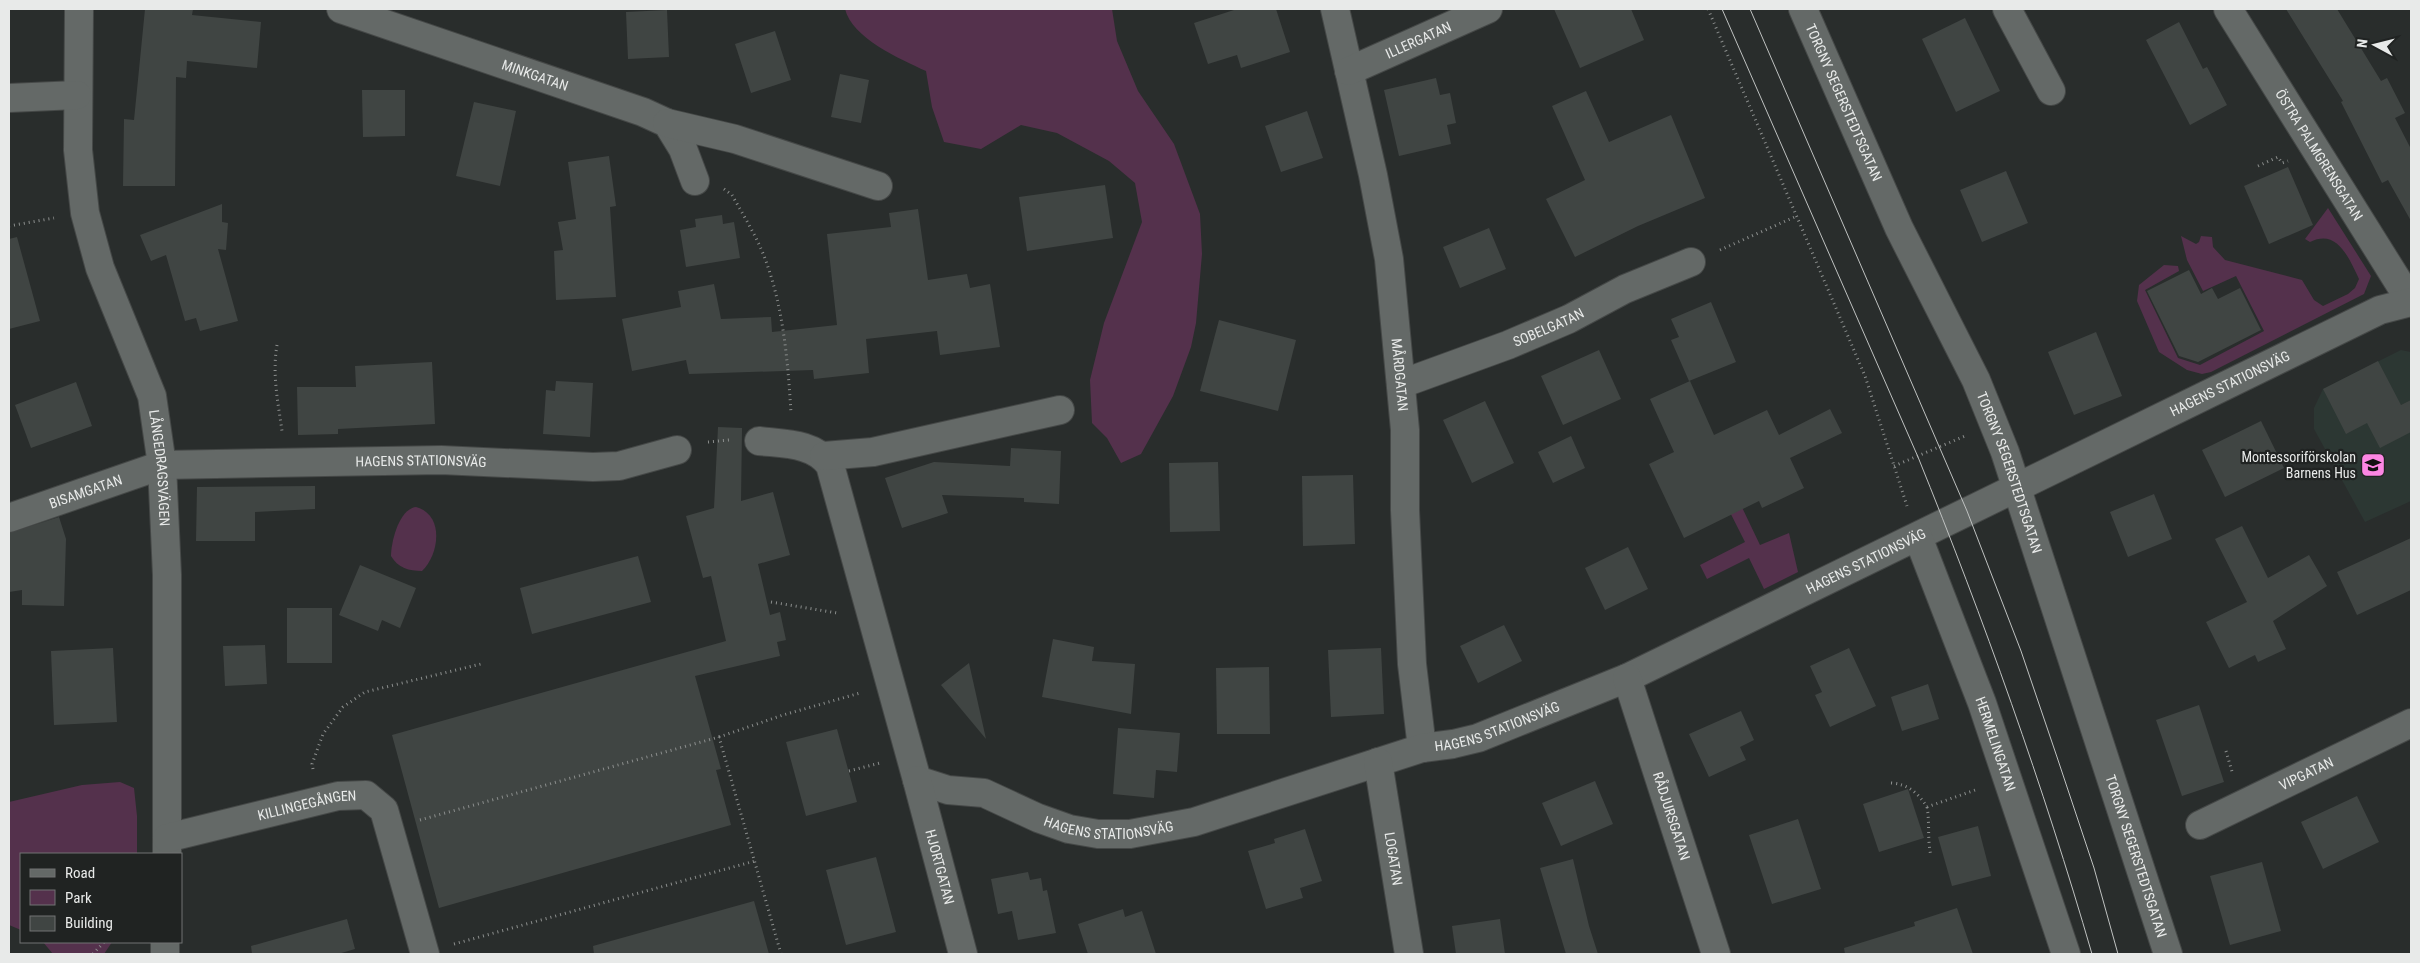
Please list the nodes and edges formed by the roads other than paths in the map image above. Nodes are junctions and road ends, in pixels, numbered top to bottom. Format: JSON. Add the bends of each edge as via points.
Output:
{"nodes":[{"id":1,"x":79,"y":9,"type":"edge"},
{"id":2,"x":341,"y":9,"type":"edge"},
{"id":3,"x":1335,"y":9,"type":"edge"},
{"id":4,"x":1488,"y":9,"type":"edge"},
{"id":5,"x":1803,"y":9,"type":"edge"},
{"id":6,"x":2007,"y":9,"type":"edge"},
{"id":7,"x":2228,"y":9,"type":"edge"},
{"id":8,"x":1349,"y":71,"type":"junction"},
{"id":9,"x":2051,"y":91,"type":"dead end"},
{"id":10,"x":77,"y":95,"type":"junction"},
{"id":11,"x":9,"y":98,"type":"edge"},
{"id":12,"x":667,"y":123,"type":"junction"},
{"id":13,"x":695,"y":181,"type":"road end"},
{"id":14,"x":878,"y":186,"type":"dead end"},
{"id":15,"x":1691,"y":262,"type":"road end"},
{"id":16,"x":2411,"y":302,"type":"edge"},
{"id":17,"x":1401,"y":384,"type":"junction"},
{"id":18,"x":1060,"y":410,"type":"dead end"},
{"id":19,"x":759,"y":441,"type":"road end"},
{"id":20,"x":677,"y":450,"type":"road end"},
{"id":21,"x":824,"y":456,"type":"junction"},
{"id":22,"x":162,"y":465,"type":"junction"},
{"id":23,"x":2017,"y":487,"type":"junction"},
{"id":24,"x":9,"y":518,"type":"edge"},
{"id":25,"x":1918,"y":537,"type":"junction"},
{"id":26,"x":1626,"y":678,"type":"junction"},
{"id":27,"x":2411,"y":723,"type":"edge"},
{"id":28,"x":1422,"y":748,"type":"junction"},
{"id":29,"x":1378,"y":762,"type":"junction"},
{"id":30,"x":917,"y":780,"type":"junction"},
{"id":31,"x":2200,"y":825,"type":"dead end"},
{"id":32,"x":167,"y":846,"type":"edge"},
{"id":33,"x":424,"y":953,"type":"edge"},
{"id":34,"x":963,"y":954,"type":"edge"},
{"id":35,"x":1409,"y":954,"type":"edge"},
{"id":36,"x":1716,"y":954,"type":"edge"},
{"id":37,"x":2066,"y":954,"type":"edge"},
{"id":38,"x":2168,"y":954,"type":"edge"}],
"edges":[{"from":1,"to":10,"type":"street","name":"LÅNGEDRAGSVÄGEN"},
{"from":2,"to":12,"type":"street","name":"MINKGATAN"},
{"from":3,"to":8,"type":"street","name":"MÅRDGATAN"},
{"from":4,"to":8,"type":"street","name":"ILLERGATAN"},
{"from":5,"to":23,"type":"street","name":"TORGNY SEGERSTEDTSGATAN","via":[[1899,228],[1976,380]]},
{"from":6,"to":9,"type":"street"},
{"from":7,"to":16,"type":"street","name":"ÖSTRA PALMGRENSGATAN"},
{"from":8,"to":17,"type":"street","name":"MÅRDGATAN","via":[[1389,259]]},
{"from":10,"to":11,"type":"street"},
{"from":10,"to":22,"type":"street","name":"LÅNGEDRAGSVÄGEN","via":[[78,150],[85,213],[100,268],[152,396]]},
{"from":12,"to":13,"type":"street","via":[[683,149]]},
{"from":12,"to":14,"type":"street","name":"MINKGATAN","via":[[735,139]]},
{"from":15,"to":17,"type":"street","name":"SOBELGATAN","via":[[1625,289],[1569,319],[1508,345]]},
{"from":16,"to":23,"type":"street","name":"HAGENS STATIONSVÄG","via":[[2380,310]]},
{"from":17,"to":28,"type":"street","name":"MÅRDGATAN","via":[[1412,664]]},
{"from":18,"to":21,"type":"street","via":[[873,452]]},
{"from":19,"to":21,"type":"street","via":[[794,444]]},
{"from":20,"to":22,"type":"street","name":"HAGENS STATIONSVÄG","via":[[620,466],[593,467],[441,460]]},
{"from":21,"to":30,"type":"street","via":[[830,465]]},
{"from":22,"to":24,"type":"street","name":"BISAMGATAN"},
{"from":22,"to":32,"type":"street","name":"LÅNGEDRAGSVÄGEN","via":[[167,575]]},
{"from":23,"to":25,"type":"street","name":"HAGENS STATIONSVÄG"},
{"from":23,"to":38,"type":"street","name":"TORGNY SEGERSTEDTSGATAN"},
{"from":25,"to":26,"type":"street","name":"HAGENS STATIONSVÄG"},
{"from":25,"to":37,"type":"street","name":"HERMELINGATAN","via":[[1982,702]]},
{"from":26,"to":28,"type":"street","name":"HAGENS STATIONSVÄG","via":[[1478,738]]},
{"from":26,"to":36,"type":"street","name":"RÅDJURSGATAN"},
{"from":27,"to":31,"type":"street","name":"VIPGATAN"},
{"from":28,"to":29,"type":"street","name":"HAGENS STATIONSVÄG"},
{"from":29,"to":30,"type":"street","name":"HAGENS STATIONSVÄG","via":[[1194,822],[1130,834],[1098,834],[1070,829],[984,793],[948,790]]},
{"from":29,"to":35,"type":"street","name":"LOGATAN"},
{"from":30,"to":34,"type":"street","name":"HJORTGATAN"},
{"from":32,"to":33,"type":"street","name":"KILLINGEGÅNGEN","via":[[316,802],[353,794],[366,795],[384,810]]}]}
